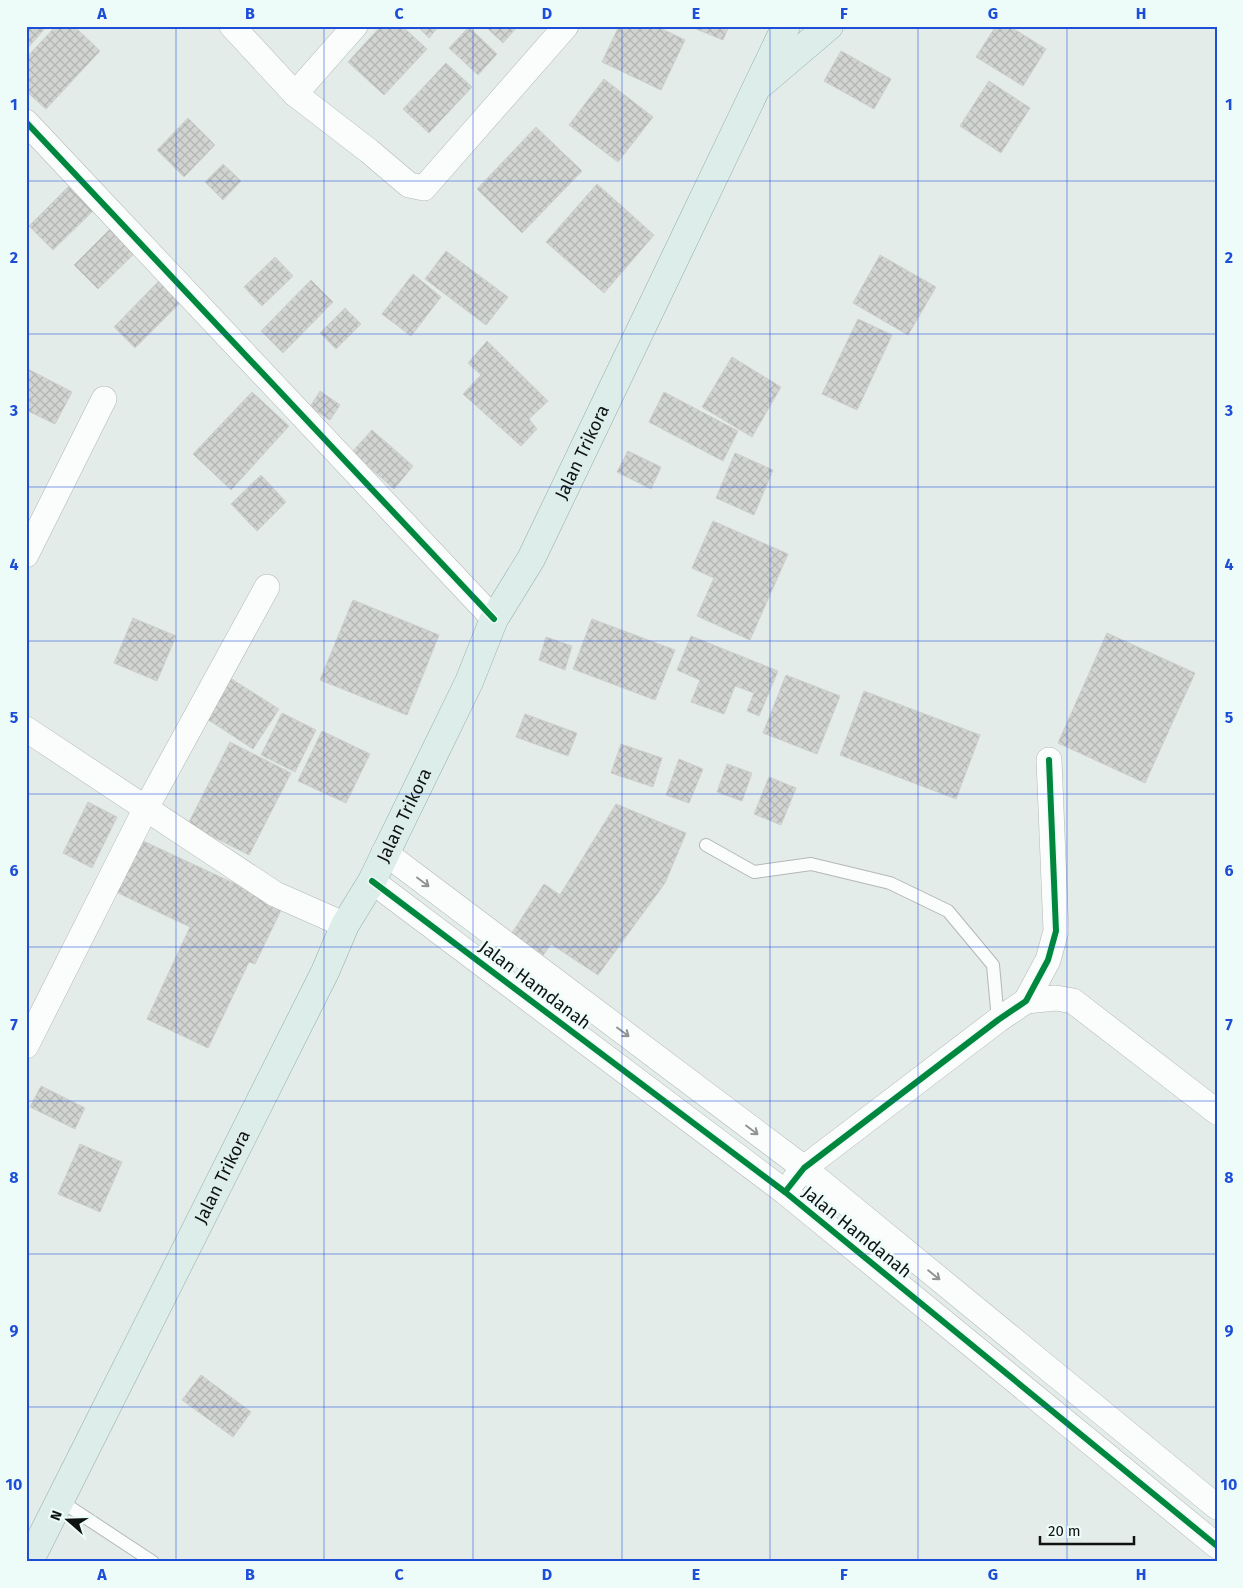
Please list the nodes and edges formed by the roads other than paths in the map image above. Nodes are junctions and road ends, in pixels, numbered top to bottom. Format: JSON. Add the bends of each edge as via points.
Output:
{"nodes":[{"id":1,"x":232,"y":26,"type":"edge"},
{"id":2,"x":355,"y":26,"type":"edge"},
{"id":3,"x":566,"y":26,"type":"edge"},
{"id":4,"x":786,"y":26,"type":"edge"},
{"id":5,"x":830,"y":26,"type":"edge"},
{"id":6,"x":753,"y":90,"type":"junction"},
{"id":7,"x":294,"y":94,"type":"junction"},
{"id":8,"x":26,"y":122,"type":"edge"},
{"id":9,"x":104,"y":399,"type":"dead end"},
{"id":10,"x":26,"y":554,"type":"edge"},
{"id":11,"x":267,"y":587,"type":"dead end"},
{"id":12,"x":494,"y":619,"type":"junction"},
{"id":13,"x":26,"y":729,"type":"edge"},
{"id":14,"x":1049,"y":760,"type":"dead end"},
{"id":15,"x":146,"y":808,"type":"junction"},
{"id":16,"x":706,"y":845,"type":"dead end"},
{"id":17,"x":384,"y":852,"type":"junction"},
{"id":18,"x":372,"y":881,"type":"junction"},
{"id":19,"x":345,"y":925,"type":"junction"},
{"id":20,"x":1026,"y":1001,"type":"junction"},
{"id":21,"x":998,"y":1020,"type":"junction"},
{"id":22,"x":26,"y":1046,"type":"edge"},
{"id":23,"x":1217,"y":1112,"type":"edge"},
{"id":24,"x":804,"y":1168,"type":"junction"},
{"id":25,"x":785,"y":1192,"type":"junction"},
{"id":26,"x":59,"y":1500,"type":"junction"},
{"id":27,"x":1217,"y":1507,"type":"edge"},
{"id":28,"x":1217,"y":1546,"type":"edge"},
{"id":29,"x":29,"y":1562,"type":"edge"},
{"id":30,"x":153,"y":1562,"type":"edge"}],
"edges":[{"from":1,"to":7,"type":"street"},
{"from":2,"to":7,"type":"street"},
{"from":3,"to":7,"type":"street","via":[[424,188],[409,185]]},
{"from":4,"to":6,"type":"main road","name":"Jalan Trikora"},
{"from":5,"to":6,"type":"main road","name":"Jalan Trikora"},
{"from":6,"to":12,"type":"main road","name":"Jalan Trikora","via":[[531,559]]},
{"from":8,"to":12,"type":"street"},
{"from":9,"to":10,"type":"street"},
{"from":11,"to":15,"type":"street"},
{"from":12,"to":17,"type":"main road","name":"Jalan Trikora","via":[[469,682]]},
{"from":13,"to":15,"type":"street"},
{"from":14,"to":20,"type":"street","via":[[1056,931],[1048,960]]},
{"from":15,"to":19,"type":"street","via":[[275,894]]},
{"from":15,"to":22,"type":"street"},
{"from":16,"to":21,"type":"lane","via":[[754,872],[811,864],[890,883],[948,911],[994,965]]},
{"from":17,"to":18,"type":"main road","name":"Jalan Trikora"},
{"from":17,"to":24,"type":"street","name":"Jalan Hamdanah","one_way":true},
{"from":18,"to":19,"type":"main road","name":"Jalan Trikora"},
{"from":18,"to":25,"type":"street","name":"Jalan Hamdanah"},
{"from":19,"to":26,"type":"main road","name":"Jalan Trikora","via":[[325,972]]},
{"from":20,"to":21,"type":"street"},
{"from":20,"to":23,"type":"street","via":[[1056,998],[1073,1001]]},
{"from":21,"to":24,"type":"street"},
{"from":24,"to":25,"type":"street"},
{"from":24,"to":27,"type":"street","name":"Jalan Hamdanah","one_way":true},
{"from":25,"to":28,"type":"street","name":"Jalan Hamdanah"},
{"from":26,"to":29,"type":"main road","name":"Jalan Trikora"},
{"from":26,"to":30,"type":"lane"}]}
